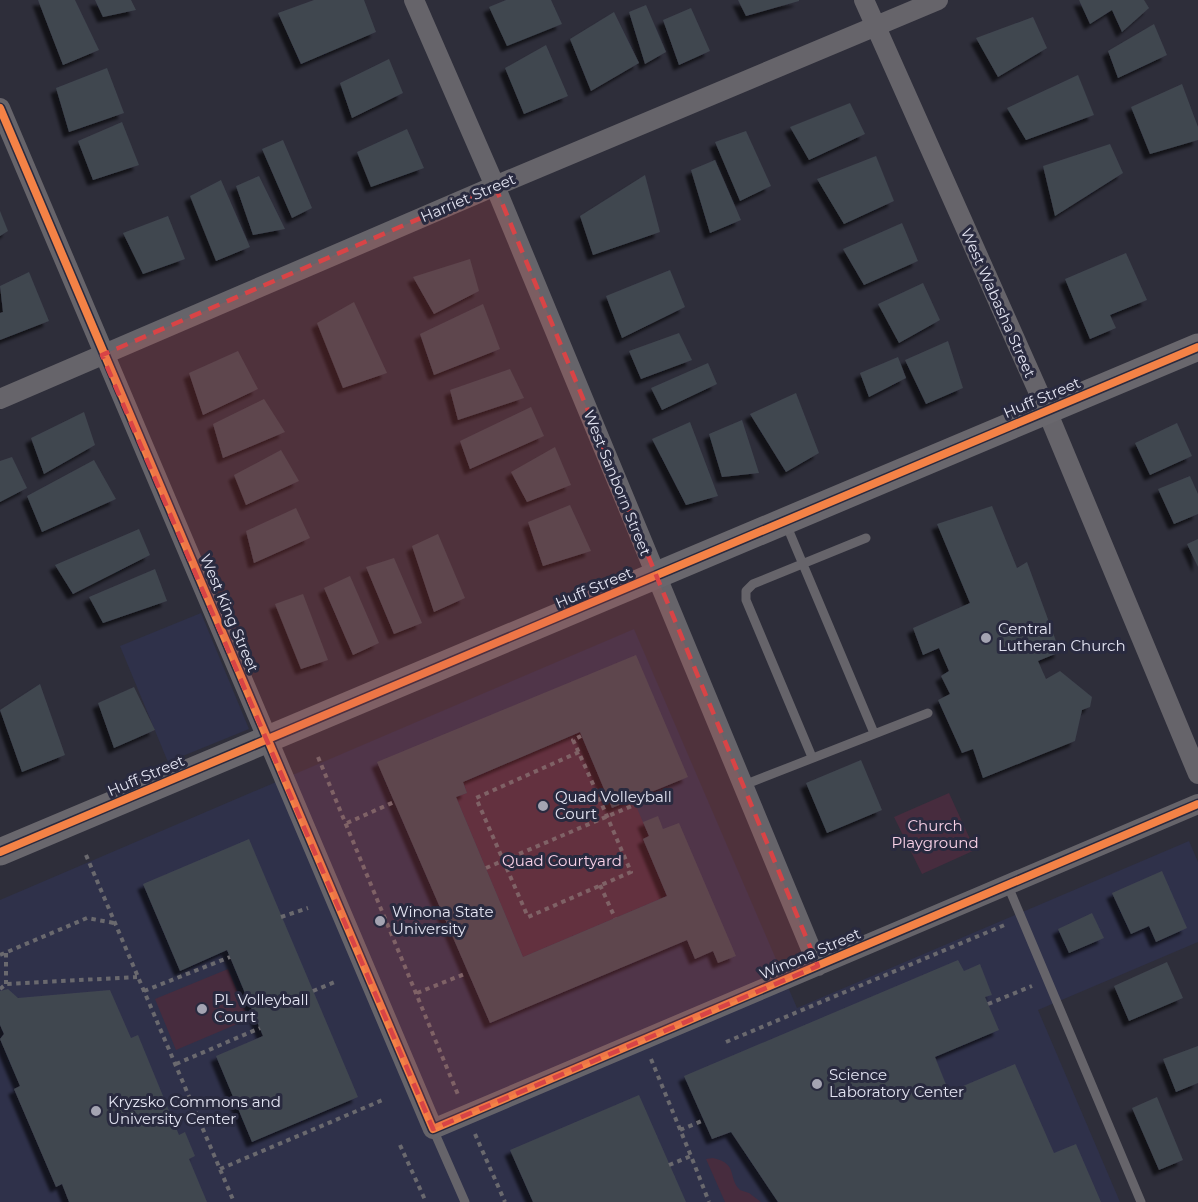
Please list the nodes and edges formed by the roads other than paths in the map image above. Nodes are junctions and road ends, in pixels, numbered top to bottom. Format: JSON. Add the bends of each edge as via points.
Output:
{"nodes":[{"id":1,"x":414,"y":0,"type":"edge"},
{"id":2,"x":864,"y":0,"type":"edge"},
{"id":3,"x":938,"y":0,"type":"edge"},
{"id":4,"x":875,"y":26,"type":"junction"},
{"id":5,"x":0,"y":108,"type":"edge"},
{"id":6,"x":495,"y":186,"type":"junction"},
{"id":7,"x":1198,"y":347,"type":"edge"},
{"id":8,"x":102,"y":355,"type":"junction"},
{"id":9,"x":0,"y":399,"type":"edge"},
{"id":10,"x":1047,"y":411,"type":"junction"},
{"id":11,"x":785,"y":522,"type":"junction"},
{"id":12,"x":866,"y":538,"type":"dead end"},
{"id":13,"x":802,"y":563,"type":"junction"},
{"id":14,"x":656,"y":577,"type":"junction"},
{"id":15,"x":928,"y":713,"type":"dead end"},
{"id":16,"x":874,"y":733,"type":"junction"},
{"id":17,"x":269,"y":739,"type":"junction"},
{"id":18,"x":812,"y":757,"type":"junction"},
{"id":19,"x":1198,"y":774,"type":"edge"},
{"id":20,"x":744,"y":785,"type":"junction"},
{"id":21,"x":1198,"y":804,"type":"edge"},
{"id":22,"x":0,"y":852,"type":"edge"},
{"id":23,"x":1008,"y":885,"type":"junction"},
{"id":24,"x":818,"y":966,"type":"junction"},
{"id":25,"x":433,"y":1129,"type":"junction"},
{"id":26,"x":465,"y":1202,"type":"edge"},
{"id":27,"x":1142,"y":1202,"type":"edge"}],
"edges":[{"from":1,"to":6,"type":"street","name":"West Sanborn Street"},
{"from":2,"to":4,"type":"street","name":"West Wabasha Street"},
{"from":3,"to":4,"type":"street","name":"Harriet Street"},
{"from":4,"to":6,"type":"street","name":"Harriet Street"},
{"from":4,"to":10,"type":"street","name":"West Wabasha Street"},
{"from":5,"to":8,"type":"street","name":"West King Street"},
{"from":6,"to":8,"type":"street","name":"Harriet Street"},
{"from":6,"to":14,"type":"street","name":"West Sanborn Street"},
{"from":7,"to":10,"type":"main road","name":"Huff Street"},
{"from":8,"to":9,"type":"street","name":"Harriet Street"},
{"from":8,"to":17,"type":"street","name":"West King Street"},
{"from":10,"to":11,"type":"main road","name":"Huff Street"},
{"from":10,"to":19,"type":"street","name":"West Wabasha Street"},
{"from":11,"to":13,"type":"lane"},
{"from":11,"to":14,"type":"main road","name":"Huff Street"},
{"from":12,"to":13,"type":"lane"},
{"from":13,"to":16,"type":"lane"},
{"from":13,"to":18,"type":"lane","via":[[753,584],[746,591],[746,600]]},
{"from":14,"to":17,"type":"main road","name":"Huff Street"},
{"from":14,"to":20,"type":"street","name":"West Sanborn Street"},
{"from":15,"to":16,"type":"lane"},
{"from":16,"to":18,"type":"lane"},
{"from":17,"to":22,"type":"main road","name":"Huff Street"},
{"from":17,"to":25,"type":"street","name":"West King Street"},
{"from":18,"to":20,"type":"lane"},
{"from":20,"to":24,"type":"street","name":"West Sanborn Street"},
{"from":21,"to":23,"type":"street","name":"Winona Street"},
{"from":23,"to":24,"type":"street","name":"Winona Street"},
{"from":23,"to":27,"type":"lane"},
{"from":24,"to":25,"type":"street","name":"Winona Street"},
{"from":25,"to":26,"type":"lane","name":"West King Street"}]}
